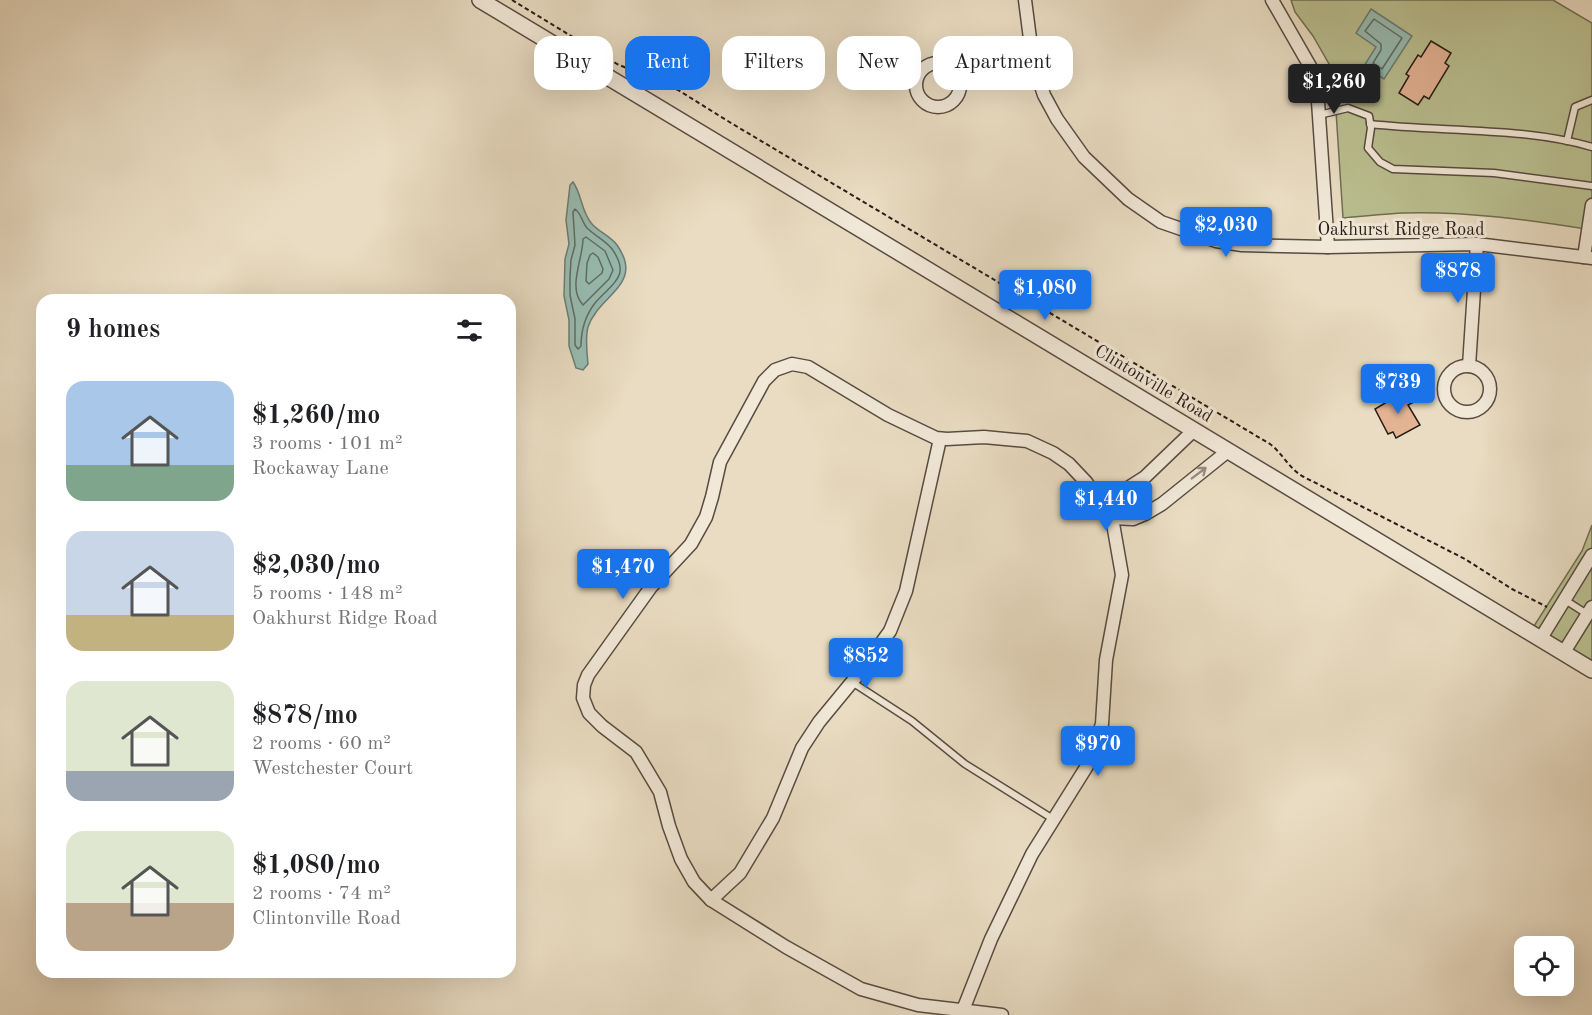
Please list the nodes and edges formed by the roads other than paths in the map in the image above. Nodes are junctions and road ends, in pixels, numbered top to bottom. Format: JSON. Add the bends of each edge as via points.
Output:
{"nodes":[{"id":1,"x":480,"y":0,"type":"edge"},
{"id":2,"x":1025,"y":0,"type":"edge"},
{"id":3,"x":1272,"y":0,"type":"edge"},
{"id":4,"x":1030,"y":36,"type":"edge"},
{"id":5,"x":1042,"y":90,"type":"edge"},
{"id":6,"x":1592,"y":100,"type":"edge"},
{"id":7,"x":1318,"y":115,"type":"junction"},
{"id":8,"x":1370,"y":124,"type":"junction"},
{"id":9,"x":1567,"y":141,"type":"junction"},
{"id":10,"x":1592,"y":147,"type":"edge"},
{"id":11,"x":1592,"y":186,"type":"edge"},
{"id":12,"x":1592,"y":205,"type":"edge"},
{"id":13,"x":1477,"y":244,"type":"junction"},
{"id":14,"x":1328,"y":247,"type":"junction"},
{"id":15,"x":1588,"y":257,"type":"edge"},
{"id":16,"x":1469,"y":366,"type":"dead end"},
{"id":17,"x":1194,"y":430,"type":"junction"},
{"id":18,"x":940,"y":439,"type":"junction"},
{"id":19,"x":1228,"y":451,"type":"junction"},
{"id":20,"x":1112,"y":518,"type":"junction"},
{"id":21,"x":1592,"y":555,"type":"edge"},
{"id":22,"x":1564,"y":600,"type":"junction"},
{"id":23,"x":1590,"y":610,"type":"edge"},
{"id":24,"x":1541,"y":638,"type":"junction"},
{"id":25,"x":1564,"y":652,"type":"junction"},
{"id":26,"x":1592,"y":670,"type":"edge"},
{"id":27,"x":852,"y":682,"type":"junction"},
{"id":28,"x":1054,"y":820,"type":"junction"},
{"id":29,"x":711,"y":900,"type":"junction"},
{"id":30,"x":963,"y":1010,"type":"junction"},
{"id":31,"x":1002,"y":1015,"type":"edge"}],
"edges":[{"from":1,"to":17,"type":"street","name":"Clintonville Road"},
{"from":2,"to":4,"type":"street","name":"Oakhurst Ridge Road"},
{"from":3,"to":7,"type":"street","via":[[1311,68],[1317,87]]},
{"from":5,"to":14,"type":"street","name":"Oakhurst Ridge Road","via":[[1084,157],[1128,199],[1161,222],[1242,245]]},
{"from":6,"to":9,"type":"lane","via":[[1575,107]]},
{"from":7,"to":8,"type":"lane","via":[[1348,108],[1369,116]]},
{"from":7,"to":14,"type":"street"},
{"from":8,"to":9,"type":"lane"},
{"from":8,"to":11,"type":"lane","via":[[1368,148],[1380,162],[1393,169],[1494,173]]},
{"from":9,"to":10,"type":"lane"},
{"from":12,"to":15,"type":"street"},
{"from":13,"to":14,"type":"street","name":"Oakhurst Ridge Road"},
{"from":13,"to":15,"type":"street","name":"Oakhurst Ridge Road"},
{"from":13,"to":16,"type":"street"},
{"from":17,"to":19,"type":"street","name":"Clintonville Road"},
{"from":17,"to":20,"type":"street","via":[[1145,477],[1120,493]]},
{"from":18,"to":20,"type":"street","via":[[984,437],[1027,441],[1069,464]]},
{"from":18,"to":27,"type":"street","via":[[906,591],[890,632]]},
{"from":18,"to":29,"type":"street","via":[[888,415],[808,367],[792,364],[775,370],[764,381],[720,462],[706,517],[692,544],[651,587],[588,675],[583,698],[589,713],[636,752],[660,792],[681,859],[694,882]]},
{"from":20,"to":19,"type":"street","one_way":true,"via":[[1133,519],[1145,514]]},
{"from":19,"to":24,"type":"street","name":"Clintonville Road"},
{"from":20,"to":28,"type":"street","via":[[1122,575],[1106,660],[1102,724],[1087,766]]},
{"from":21,"to":22,"type":"street"},
{"from":22,"to":23,"type":"lane"},
{"from":22,"to":24,"type":"street"},
{"from":23,"to":25,"type":"street"},
{"from":24,"to":25,"type":"street","name":"Clintonville Road"},
{"from":25,"to":26,"type":"street","name":"Clintonville Road"},
{"from":27,"to":28,"type":"lane","via":[[912,721],[965,764]]},
{"from":27,"to":29,"type":"street","via":[[802,748],[773,818],[740,873]]},
{"from":28,"to":30,"type":"street","via":[[1032,854],[990,939]]},
{"from":29,"to":30,"type":"street","via":[[861,989],[918,1005]]},
{"from":30,"to":31,"type":"street"}]}
